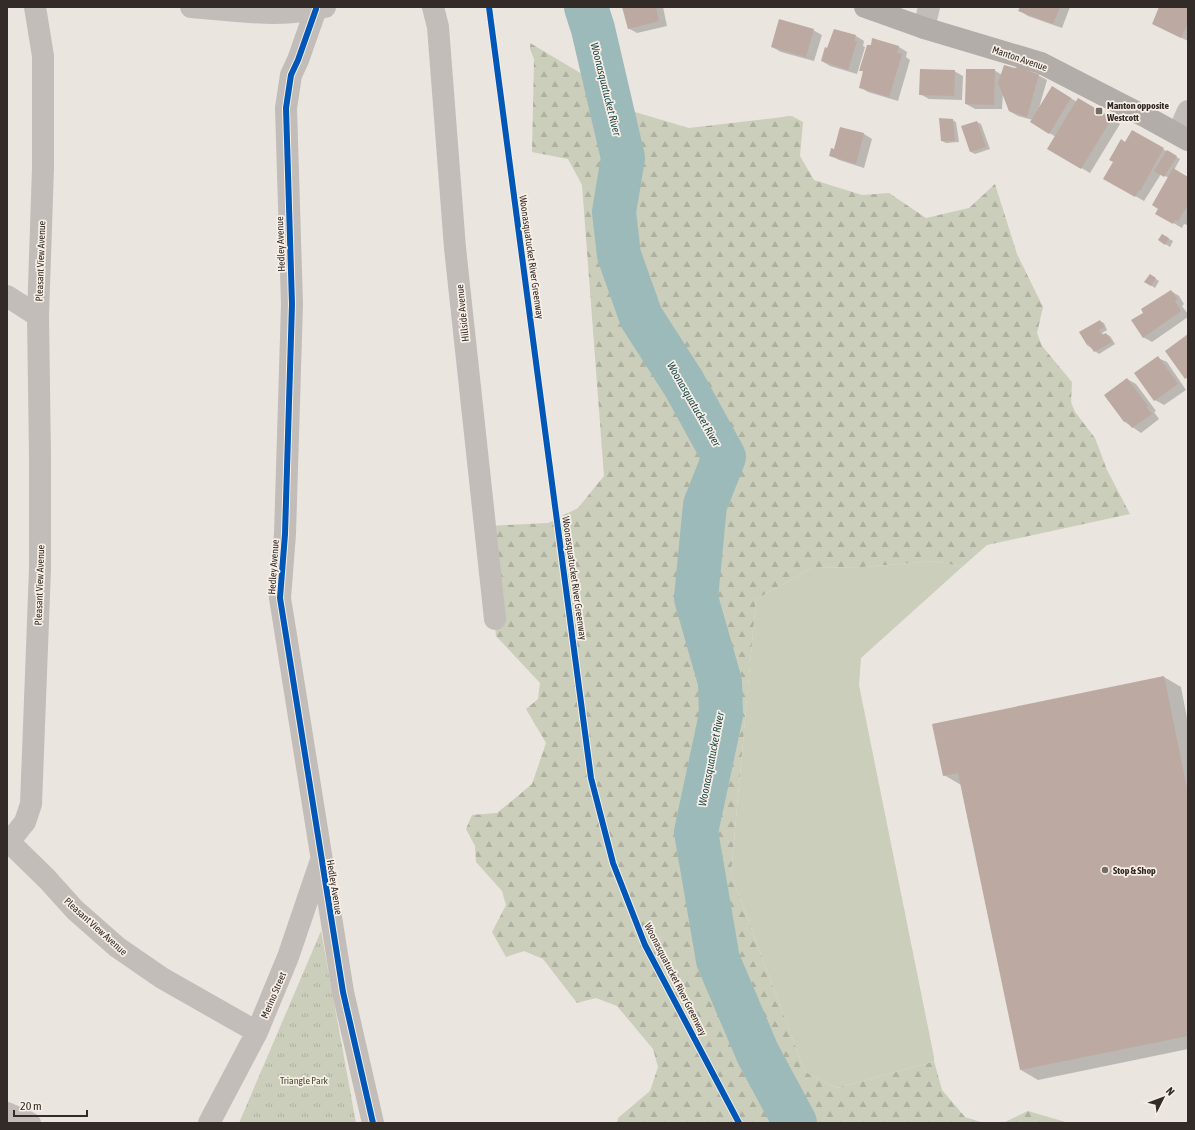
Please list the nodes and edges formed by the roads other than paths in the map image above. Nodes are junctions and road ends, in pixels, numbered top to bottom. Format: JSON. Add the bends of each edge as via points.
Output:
{"nodes":[{"id":1,"x":35,"y":7,"type":"edge"},
{"id":2,"x":191,"y":7,"type":"edge"},
{"id":3,"x":433,"y":7,"type":"edge"},
{"id":4,"x":865,"y":7,"type":"edge"},
{"id":5,"x":929,"y":7,"type":"edge"},
{"id":6,"x":320,"y":8,"type":"edge"},
{"id":7,"x":924,"y":28,"type":"junction"},
{"id":8,"x":1188,"y":111,"type":"edge"},
{"id":9,"x":1183,"y":137,"type":"edge"},
{"id":10,"x":7,"y":296,"type":"edge"},
{"id":11,"x":38,"y":316,"type":"junction"},
{"id":12,"x":495,"y":619,"type":"dead end"},
{"id":13,"x":8,"y":841,"type":"edge"},
{"id":14,"x":321,"y":860,"type":"junction"},
{"id":15,"x":257,"y":1032,"type":"junction"},
{"id":16,"x":7,"y":1113,"type":"edge"},
{"id":17,"x":30,"y":1123,"type":"edge"},
{"id":18,"x":210,"y":1123,"type":"edge"},
{"id":19,"x":373,"y":1123,"type":"edge"}],
"edges":[{"from":1,"to":11,"type":"street","name":"Pleasant View Avenue","via":[[43,56],[43,168]]},
{"from":2,"to":6,"type":"street","via":[[277,14]]},
{"from":3,"to":12,"type":"street","name":"Hillside Avenue","via":[[438,27],[455,248]]},
{"from":4,"to":7,"type":"main road","name":"Manton Avenue"},
{"from":5,"to":7,"type":"street"},
{"from":6,"to":14,"type":"street","name":"Hedley Avenue","via":[[291,75],[286,108],[292,304],[285,534],[280,598]]},
{"from":7,"to":9,"type":"main road","name":"Manton Avenue","via":[[1041,62]]},
{"from":8,"to":9,"type":"street"},
{"from":10,"to":11,"type":"street"},
{"from":11,"to":13,"type":"street","name":"Pleasant View Avenue","via":[[40,569],[31,804],[25,822]]},
{"from":13,"to":15,"type":"street","name":"Pleasant View Avenue","via":[[75,910],[117,947],[162,978]]},
{"from":14,"to":15,"type":"street","name":"Merino Street","via":[[288,958]]},
{"from":14,"to":19,"type":"street","name":"Hedley Avenue","via":[[343,992]]},
{"from":15,"to":18,"type":"street","name":"Merino Street"},
{"from":16,"to":17,"type":"street"}]}
